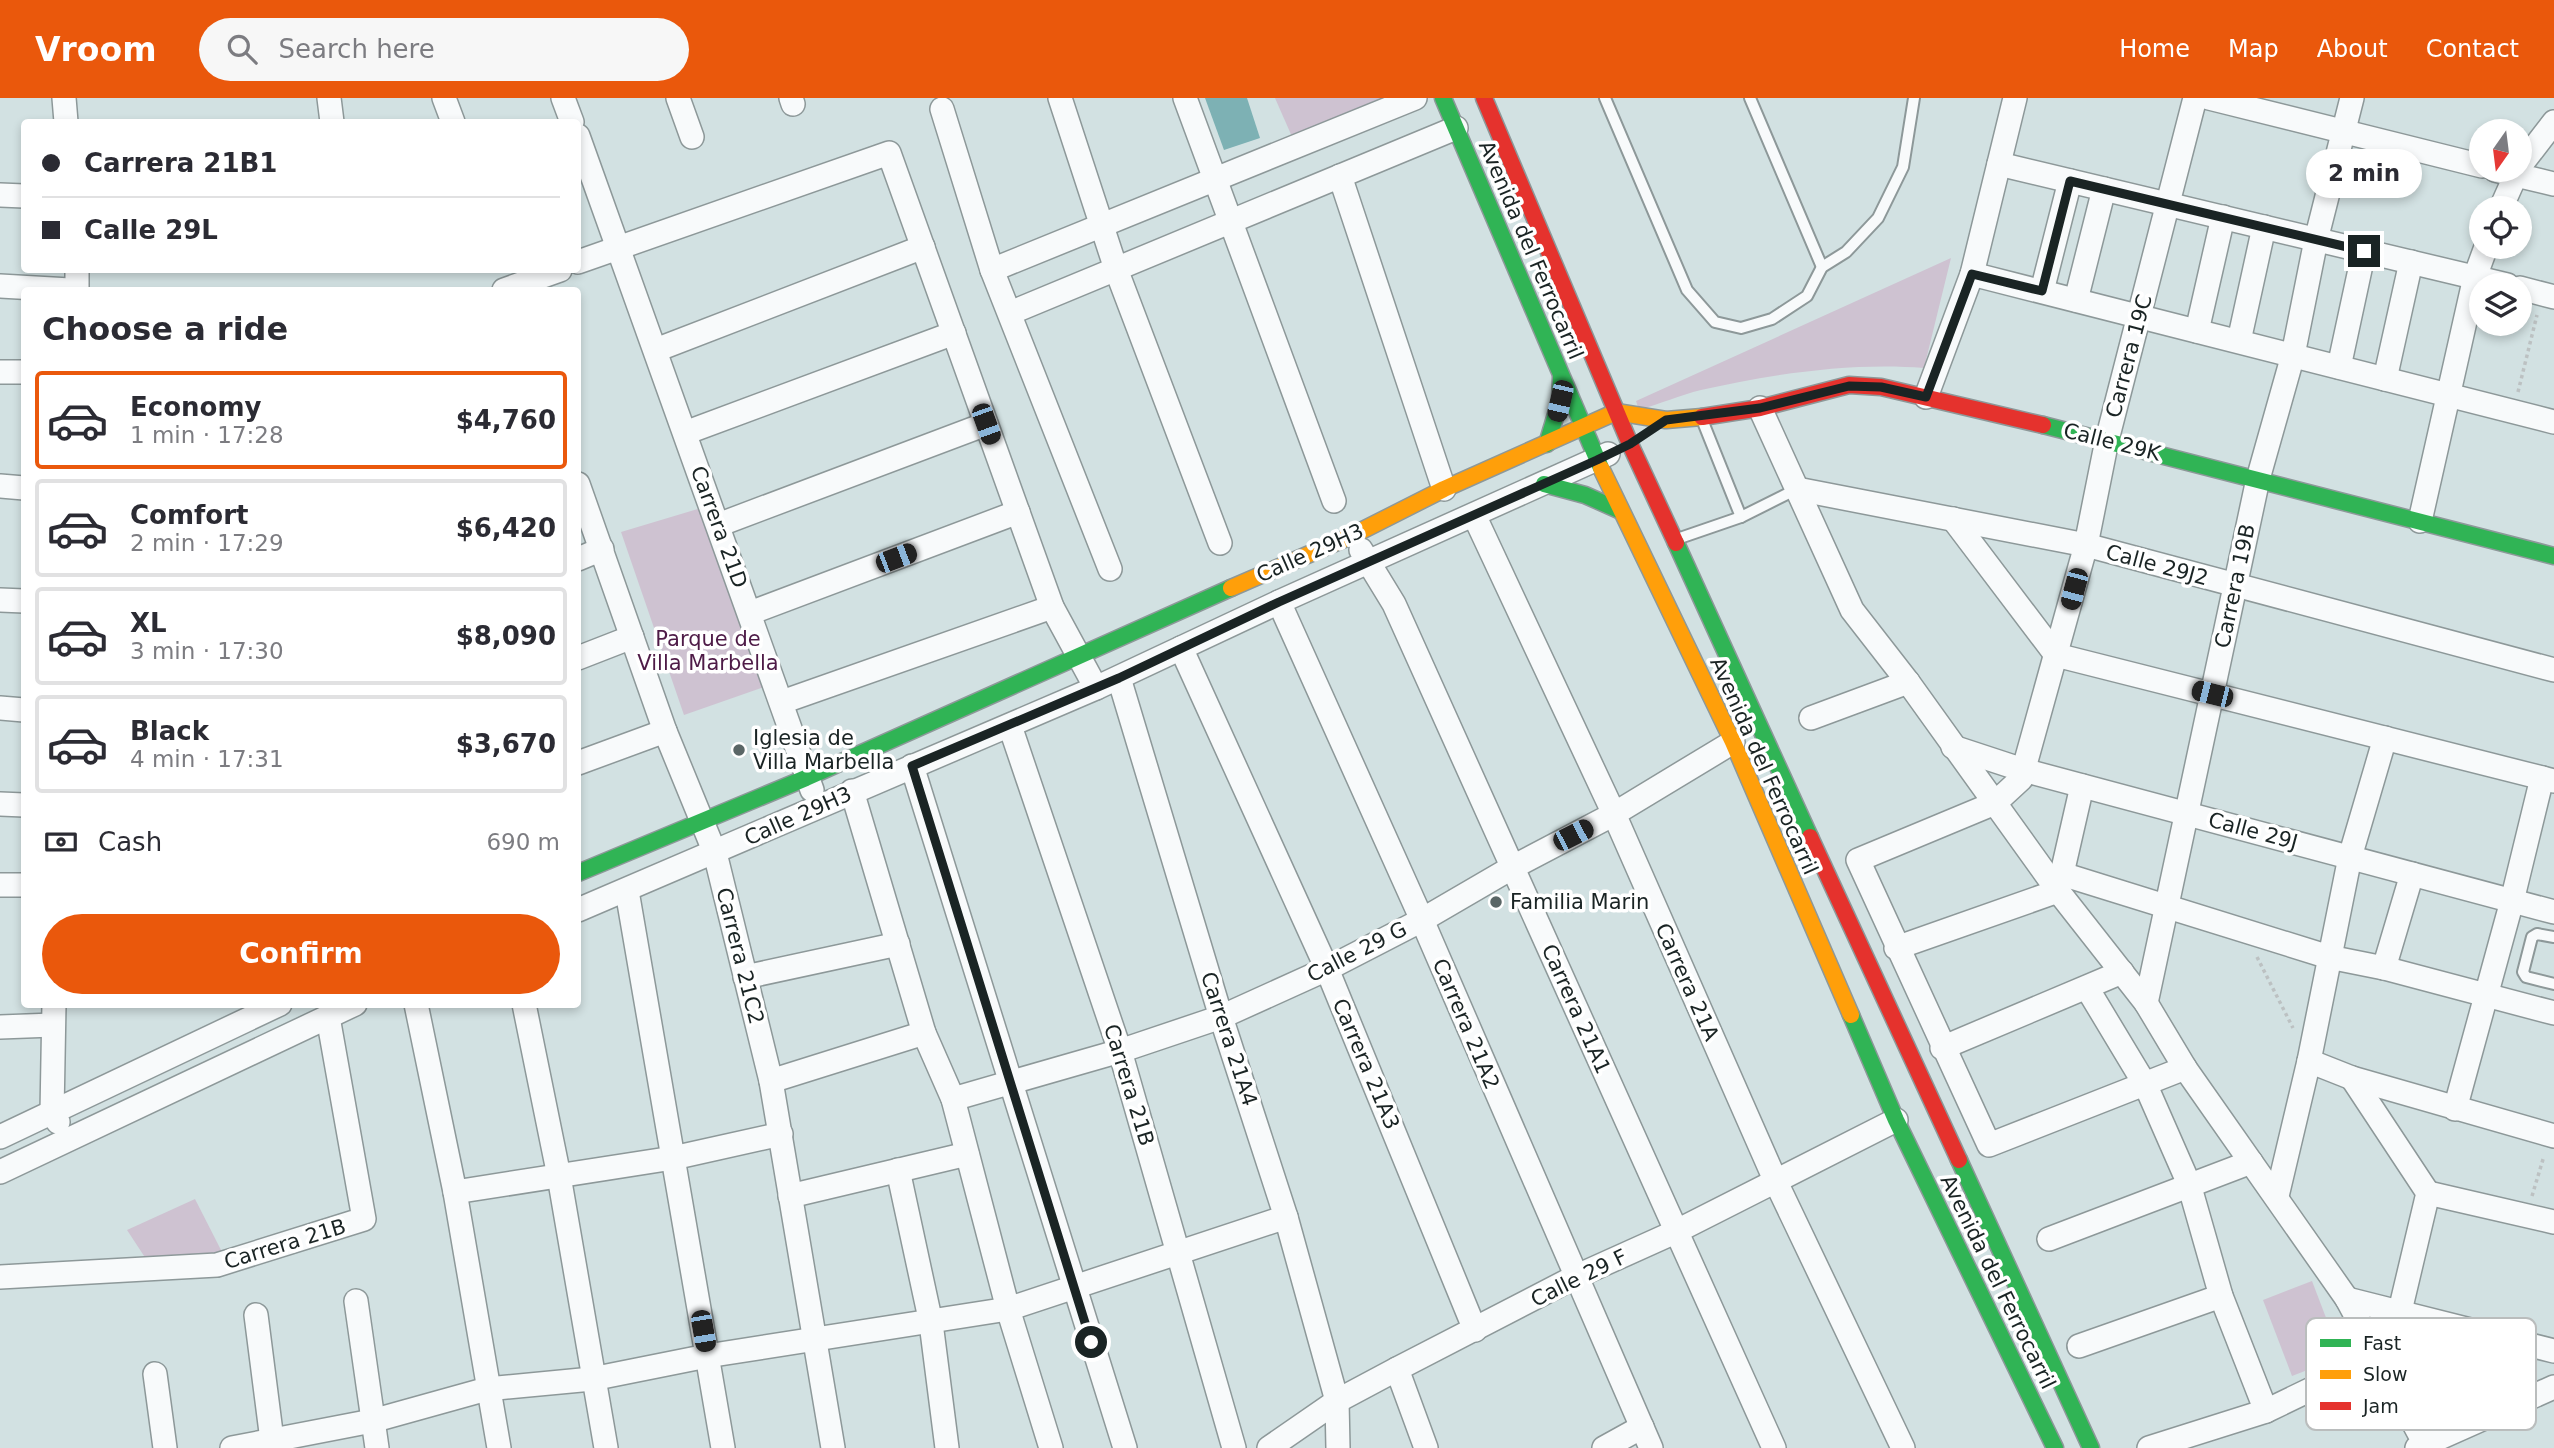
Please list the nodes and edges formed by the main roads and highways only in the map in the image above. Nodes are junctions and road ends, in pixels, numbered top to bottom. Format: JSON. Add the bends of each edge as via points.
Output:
{"nodes":[{"id":1,"x":1443,"y":98,"type":"edge"},
{"id":2,"x":1484,"y":98,"type":"edge"},
{"id":3,"x":1561,"y":374,"type":"junction"},
{"id":4,"x":1616,"y":412,"type":"junction"},
{"id":5,"x":1583,"y":426,"type":"junction"},
{"id":6,"x":1547,"y":444,"type":"junction"},
{"id":7,"x":1544,"y":484,"type":"road end"},
{"id":8,"x":1621,"y":511,"type":"junction"},
{"id":9,"x":2554,"y":556,"type":"edge"},
{"id":10,"x":581,"y":872,"type":"edge"},
{"id":11,"x":2055,"y":1448,"type":"edge"},
{"id":12,"x":2091,"y":1448,"type":"edge"}],
"edges":[{"from":1,"to":3,"type":"main road","name":"Avenida del Ferrocarril"},
{"from":2,"to":4,"type":"main road","name":"Avenida del Ferrocarril"},
{"from":3,"to":5,"type":"main road","name":"Avenida del Ferrocarril"},
{"from":3,"to":6,"type":"main road","via":[[1560,401]]},
{"from":4,"to":5,"type":"main road","name":"Calle 29H3"},
{"from":4,"to":9,"type":"main road","name":"Calle 29K","via":[[1666,420],[1702,417],[1849,386],[1881,387],[2107,440]]},
{"from":4,"to":12,"type":"main road","name":"Avenida del Ferrocarril"},
{"from":5,"to":6,"type":"main road","name":"Calle 29H3"},
{"from":5,"to":8,"type":"main road","name":"Avenida del Ferrocarril"},
{"from":6,"to":10,"type":"main road","name":"Calle 29H3","via":[[806,778]]},
{"from":7,"to":8,"type":"main road"},
{"from":8,"to":11,"type":"main road","name":"Avenida del Ferrocarril","via":[[1733,742],[1896,1120]]}]}
